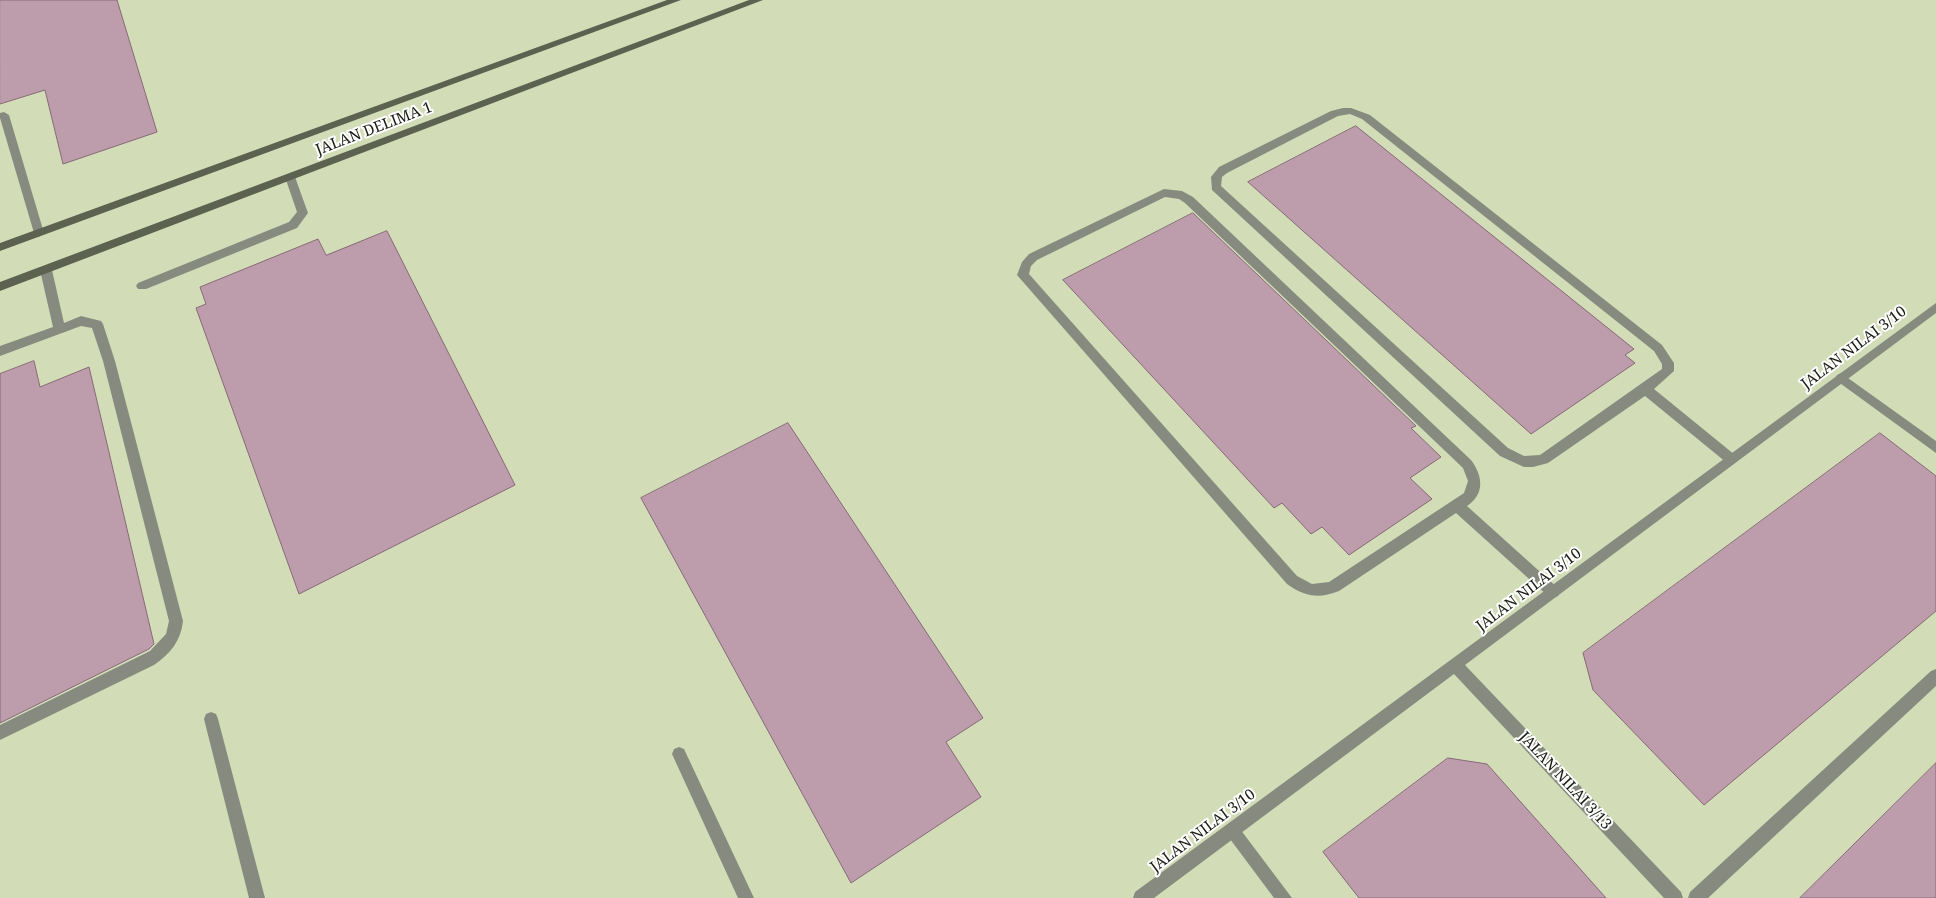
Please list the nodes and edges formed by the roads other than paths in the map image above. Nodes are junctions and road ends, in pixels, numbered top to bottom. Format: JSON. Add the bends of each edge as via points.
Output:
{"nodes":[{"id":1,"x":676,"y":0,"type":"edge"},
{"id":2,"x":758,"y":0,"type":"edge"},
{"id":3,"x":4,"y":115,"type":"dead end"},
{"id":4,"x":290,"y":176,"type":"junction"},
{"id":5,"x":39,"y":233,"type":"junction"},
{"id":6,"x":0,"y":247,"type":"edge"},
{"id":7,"x":46,"y":270,"type":"junction"},
{"id":8,"x":142,"y":286,"type":"dead end"},
{"id":9,"x":0,"y":287,"type":"edge"},
{"id":10,"x":1936,"y":307,"type":"edge"},
{"id":11,"x":59,"y":328,"type":"junction"},
{"id":12,"x":0,"y":351,"type":"edge"},
{"id":13,"x":1842,"y":378,"type":"junction"},
{"id":14,"x":1645,"y":389,"type":"junction"},
{"id":15,"x":1936,"y":448,"type":"edge"},
{"id":16,"x":1731,"y":460,"type":"junction"},
{"id":17,"x":1457,"y":504,"type":"junction"},
{"id":18,"x":1553,"y":592,"type":"junction"},
{"id":19,"x":1455,"y":665,"type":"junction"},
{"id":20,"x":1936,"y":676,"type":"edge"},
{"id":21,"x":211,"y":719,"type":"dead end"},
{"id":22,"x":0,"y":732,"type":"edge"},
{"id":23,"x":679,"y":754,"type":"dead end"},
{"id":24,"x":1232,"y":830,"type":"junction"},
{"id":25,"x":258,"y":898,"type":"edge"},
{"id":26,"x":746,"y":898,"type":"edge"},
{"id":27,"x":1141,"y":898,"type":"edge"},
{"id":28,"x":1284,"y":898,"type":"edge"},
{"id":29,"x":1675,"y":898,"type":"edge"},
{"id":30,"x":1696,"y":898,"type":"edge"}],
"edges":[{"from":1,"to":5,"type":"street","name":"JALAN DELIMA 1"},
{"from":2,"to":4,"type":"street","name":"JALAN DELIMA 1"},
{"from":3,"to":5,"type":"street"},
{"from":4,"to":7,"type":"street","name":"JALAN DELIMA 1"},
{"from":4,"to":8,"type":"street","via":[[303,213],[293,225]]},
{"from":5,"to":6,"type":"street","name":"JALAN DELIMA 1"},
{"from":7,"to":9,"type":"street","name":"JALAN DELIMA 1"},
{"from":7,"to":11,"type":"street"},
{"from":10,"to":13,"type":"street","name":"JALAN NILAI 3/10"},
{"from":11,"to":12,"type":"street"},
{"from":11,"to":22,"type":"street","via":[[81,321],[98,324],[176,631],[162,652],[149,660]]},
{"from":13,"to":15,"type":"street"},
{"from":13,"to":16,"type":"street","name":"JALAN NILAI 3/10"},
{"from":14,"to":14,"type":"street","via":[[1668,371],[1668,363],[1658,348],[1360,113],[1335,113],[1217,174],[1216,187],[1221,192],[1514,458],[1536,463],[1544,459]]},
{"from":14,"to":16,"type":"street"},
{"from":16,"to":18,"type":"street","name":"JALAN NILAI 3/10"},
{"from":17,"to":17,"type":"street","via":[[1474,490],[1474,472],[1468,464],[1182,195],[1157,195],[1027,261],[1023,275],[1028,282],[1302,588],[1324,591],[1334,587]]},
{"from":17,"to":18,"type":"street"},
{"from":18,"to":19,"type":"street","name":"JALAN NILAI 3/10"},
{"from":19,"to":24,"type":"street","name":"JALAN NILAI 3/10"},
{"from":19,"to":29,"type":"street","name":"JALAN NILAI 3/13"},
{"from":20,"to":30,"type":"street"},
{"from":21,"to":25,"type":"street"},
{"from":23,"to":26,"type":"street"},
{"from":24,"to":27,"type":"street","name":"JALAN NILAI 3/10"},
{"from":24,"to":28,"type":"street"}]}
